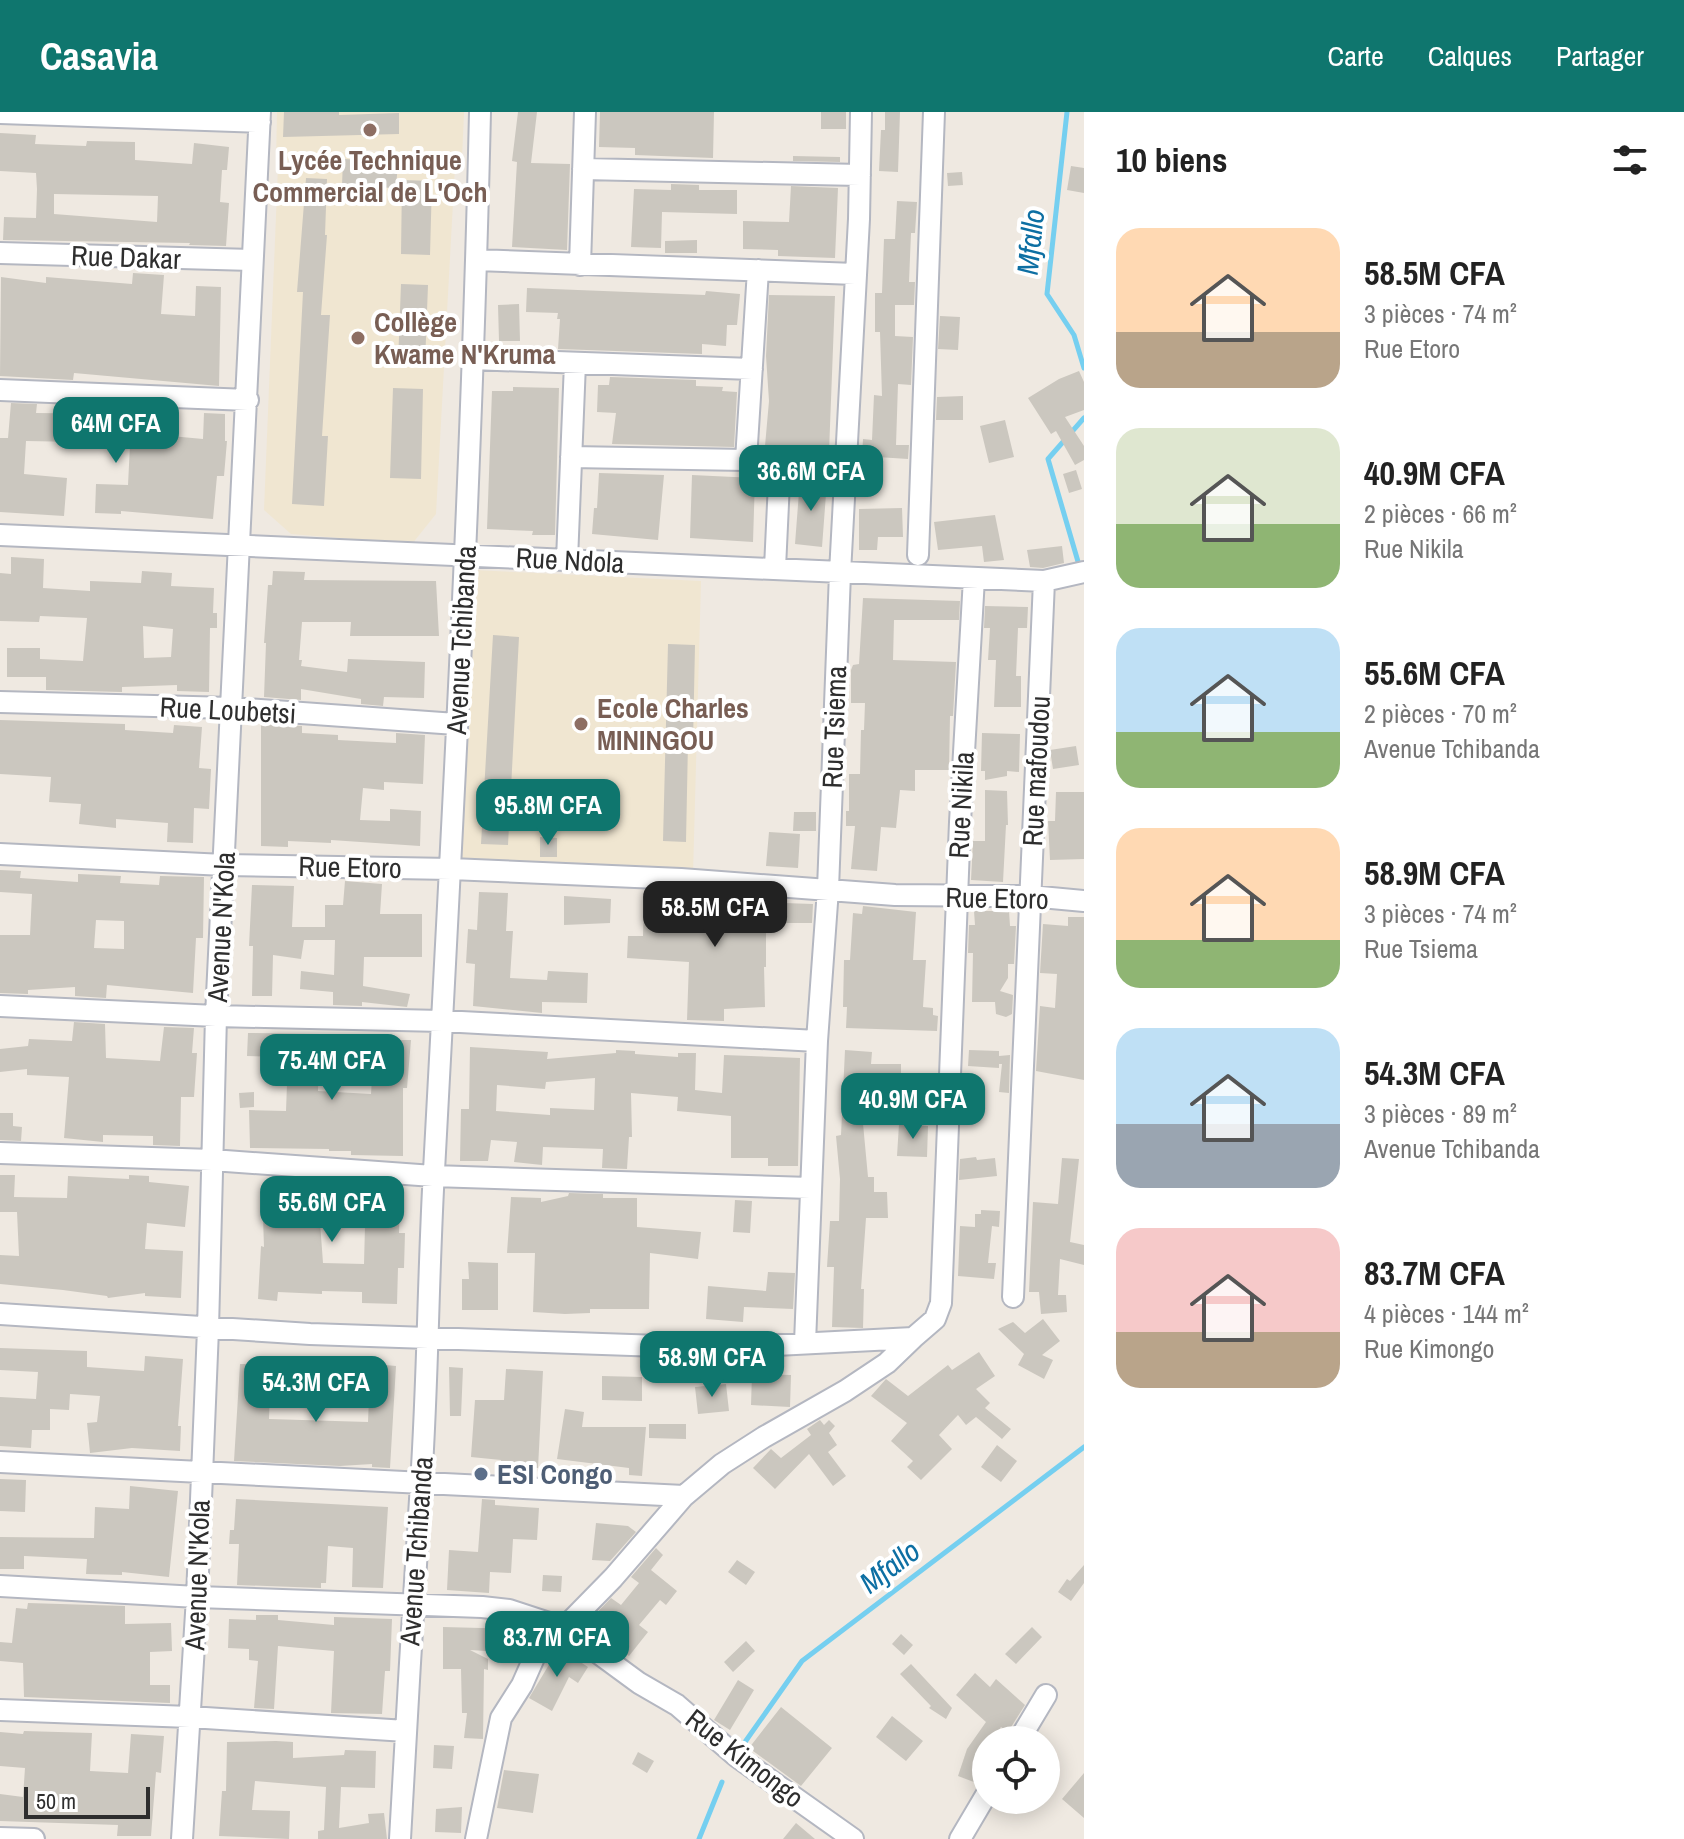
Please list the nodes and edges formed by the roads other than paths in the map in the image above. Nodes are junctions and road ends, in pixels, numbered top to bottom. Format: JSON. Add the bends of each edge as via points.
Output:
{"nodes":[{"id":1,"x":480,"y":112,"type":"edge"},
{"id":2,"x":585,"y":112,"type":"edge"},
{"id":3,"x":861,"y":112,"type":"edge"},
{"id":4,"x":934,"y":112,"type":"edge"},
{"id":5,"x":0,"y":113,"type":"edge"},
{"id":6,"x":260,"y":117,"type":"edge"},
{"id":7,"x":583,"y":169,"type":"junction"},
{"id":8,"x":860,"y":175,"type":"junction"},
{"id":9,"x":0,"y":253,"type":"edge"},
{"id":10,"x":252,"y":260,"type":"junction"},
{"id":11,"x":477,"y":260,"type":"junction"},
{"id":12,"x":580,"y":265,"type":"junction"},
{"id":13,"x":758,"y":270,"type":"junction"},
{"id":14,"x":855,"y":274,"type":"junction"},
{"id":15,"x":471,"y":359,"type":"junction"},
{"id":16,"x":575,"y":363,"type":"junction"},
{"id":17,"x":752,"y":369,"type":"junction"},
{"id":18,"x":0,"y":390,"type":"edge"},
{"id":19,"x":248,"y":400,"type":"junction"},
{"id":20,"x":571,"y":457,"type":"junction"},
{"id":21,"x":746,"y":460,"type":"junction"},
{"id":22,"x":780,"y":461,"type":"junction"},
{"id":23,"x":846,"y":466,"type":"junction"},
{"id":24,"x":0,"y":535,"type":"edge"},
{"id":25,"x":241,"y":544,"type":"junction"},
{"id":26,"x":465,"y":555,"type":"junction"},
{"id":27,"x":918,"y":555,"type":"dead end"},
{"id":28,"x":567,"y":560,"type":"junction"},
{"id":29,"x":775,"y":568,"type":"junction"},
{"id":30,"x":1084,"y":572,"type":"edge"},
{"id":31,"x":840,"y":573,"type":"junction"},
{"id":32,"x":974,"y":578,"type":"junction"},
{"id":33,"x":1044,"y":581,"type":"junction"},
{"id":34,"x":0,"y":702,"type":"edge"},
{"id":35,"x":231,"y":708,"type":"junction"},
{"id":36,"x":456,"y":724,"type":"junction"},
{"id":37,"x":0,"y":854,"type":"edge"},
{"id":38,"x":224,"y":865,"type":"junction"},
{"id":39,"x":451,"y":869,"type":"junction"},
{"id":40,"x":828,"y":889,"type":"junction"},
{"id":41,"x":1030,"y":896,"type":"junction"},
{"id":42,"x":957,"y":897,"type":"junction"},
{"id":43,"x":1084,"y":901,"type":"edge"},
{"id":44,"x":0,"y":1006,"type":"edge"},
{"id":45,"x":216,"y":1016,"type":"junction"},
{"id":46,"x":442,"y":1021,"type":"junction"},
{"id":47,"x":817,"y":1041,"type":"junction"},
{"id":48,"x":0,"y":1153,"type":"edge"},
{"id":49,"x":212,"y":1160,"type":"junction"},
{"id":50,"x":433,"y":1176,"type":"junction"},
{"id":51,"x":810,"y":1188,"type":"junction"},
{"id":52,"x":1013,"y":1297,"type":"dead end"},
{"id":53,"x":0,"y":1314,"type":"edge"},
{"id":54,"x":208,"y":1329,"type":"junction"},
{"id":55,"x":427,"y":1337,"type":"junction"},
{"id":56,"x":913,"y":1338,"type":"junction"},
{"id":57,"x":805,"y":1343,"type":"junction"},
{"id":58,"x":0,"y":1462,"type":"edge"},
{"id":59,"x":201,"y":1471,"type":"junction"},
{"id":60,"x":422,"y":1481,"type":"junction"},
{"id":61,"x":684,"y":1496,"type":"junction"},
{"id":62,"x":0,"y":1586,"type":"edge"},
{"id":63,"x":197,"y":1597,"type":"junction"},
{"id":64,"x":412,"y":1603,"type":"junction"},
{"id":65,"x":564,"y":1628,"type":"junction"},
{"id":66,"x":1046,"y":1695,"type":"dead end"},
{"id":67,"x":0,"y":1710,"type":"edge"},
{"id":68,"x":190,"y":1717,"type":"junction"},
{"id":69,"x":1027,"y":1726,"type":"edge"},
{"id":70,"x":406,"y":1731,"type":"junction"},
{"id":71,"x":975,"y":1814,"type":"edge"},
{"id":72,"x":0,"y":1838,"type":"edge"},
{"id":73,"x":34,"y":1839,"type":"edge"},
{"id":74,"x":182,"y":1839,"type":"edge"},
{"id":75,"x":400,"y":1839,"type":"edge"},
{"id":76,"x":476,"y":1839,"type":"edge"},
{"id":77,"x":853,"y":1839,"type":"edge"},
{"id":78,"x":960,"y":1839,"type":"edge"}],
"edges":[{"from":1,"to":11,"type":"street","name":"Avenue Tchibanda"},
{"from":2,"to":7,"type":"street"},
{"from":3,"to":8,"type":"street","name":"Rue Tsiema"},
{"from":4,"to":27,"type":"street"},
{"from":5,"to":6,"type":"street"},
{"from":6,"to":10,"type":"street","name":"Avenue N'Kola"},
{"from":7,"to":8,"type":"street"},
{"from":7,"to":12,"type":"street"},
{"from":8,"to":14,"type":"street","name":"Rue Tsiema"},
{"from":9,"to":10,"type":"street","name":"Rue Dakar"},
{"from":10,"to":19,"type":"street","name":"Avenue N'Kola"},
{"from":11,"to":12,"type":"street"},
{"from":11,"to":15,"type":"street","name":"Avenue Tchibanda"},
{"from":12,"to":13,"type":"street"},
{"from":13,"to":14,"type":"street"},
{"from":13,"to":17,"type":"street"},
{"from":14,"to":23,"type":"street","name":"Rue Tsiema"},
{"from":15,"to":16,"type":"street"},
{"from":15,"to":26,"type":"street","name":"Avenue Tchibanda"},
{"from":16,"to":17,"type":"street"},
{"from":16,"to":20,"type":"street"},
{"from":17,"to":21,"type":"street"},
{"from":18,"to":19,"type":"street"},
{"from":19,"to":25,"type":"street","name":"Avenue N'Kola"},
{"from":20,"to":21,"type":"street"},
{"from":20,"to":28,"type":"street"},
{"from":21,"to":22,"type":"street"},
{"from":22,"to":23,"type":"street"},
{"from":22,"to":29,"type":"street"},
{"from":23,"to":31,"type":"street","name":"Rue Tsiema"},
{"from":24,"to":25,"type":"street","name":"Rue Ndola"},
{"from":25,"to":26,"type":"street","name":"Rue Ndola"},
{"from":25,"to":35,"type":"street","name":"Avenue N'Kola"},
{"from":26,"to":28,"type":"street","name":"Rue Ndola"},
{"from":26,"to":36,"type":"street","name":"Avenue Tchibanda"},
{"from":28,"to":29,"type":"street","name":"Rue Ndola"},
{"from":29,"to":31,"type":"street","name":"Rue Ndola"},
{"from":30,"to":33,"type":"street","name":"Rue Ndola"},
{"from":31,"to":32,"type":"street","name":"Rue Ndola"},
{"from":31,"to":40,"type":"street","name":"Rue Tsiema"},
{"from":32,"to":33,"type":"street","name":"Rue Ndola"},
{"from":32,"to":42,"type":"street","name":"Rue Nikila"},
{"from":33,"to":41,"type":"street","name":"Rue mafoudou"},
{"from":34,"to":35,"type":"street","name":"Rue Loubetsi"},
{"from":35,"to":36,"type":"street","name":"Rue Loubetsi"},
{"from":35,"to":38,"type":"street","name":"Avenue N'Kola"},
{"from":36,"to":39,"type":"street","name":"Avenue Tchibanda"},
{"from":37,"to":38,"type":"street","name":"Rue Etoro"},
{"from":38,"to":39,"type":"street","name":"Rue Etoro"},
{"from":38,"to":45,"type":"street","name":"Avenue N'Kola"},
{"from":39,"to":40,"type":"street","name":"Rue Etoro"},
{"from":39,"to":46,"type":"street","name":"Avenue Tchibanda"},
{"from":40,"to":42,"type":"street","name":"Rue Etoro"},
{"from":40,"to":47,"type":"street","name":"Rue Tsiema"},
{"from":41,"to":42,"type":"street","name":"Rue Etoro"},
{"from":41,"to":43,"type":"street","name":"Rue Etoro"},
{"from":41,"to":52,"type":"street","name":"Rue mafoudou"},
{"from":42,"to":56,"type":"street","name":"Rue Nikila","via":[[941,1303],[935,1319]]},
{"from":44,"to":45,"type":"street"},
{"from":45,"to":46,"type":"street"},
{"from":45,"to":49,"type":"street","name":"Avenue N'Kola"},
{"from":46,"to":47,"type":"street"},
{"from":46,"to":50,"type":"street","name":"Avenue Tchibanda"},
{"from":47,"to":51,"type":"street","name":"Rue Tsiema"},
{"from":48,"to":49,"type":"street"},
{"from":49,"to":50,"type":"street"},
{"from":49,"to":54,"type":"street","name":"Avenue N'Kola"},
{"from":50,"to":51,"type":"street"},
{"from":50,"to":55,"type":"street","name":"Avenue Tchibanda"},
{"from":51,"to":57,"type":"street","name":"Rue Tsiema"},
{"from":53,"to":54,"type":"street"},
{"from":54,"to":55,"type":"street"},
{"from":54,"to":59,"type":"street","name":"Avenue N'Kola"},
{"from":55,"to":57,"type":"street","via":[[718,1348]]},
{"from":55,"to":60,"type":"street","name":"Avenue Tchibanda"},
{"from":56,"to":57,"type":"street"},
{"from":56,"to":61,"type":"street","via":[[887,1363],[722,1464]]},
{"from":58,"to":59,"type":"street"},
{"from":59,"to":60,"type":"street"},
{"from":59,"to":63,"type":"street","name":"Avenue N'Kola"},
{"from":60,"to":61,"type":"street"},
{"from":60,"to":64,"type":"street","name":"Avenue Tchibanda"},
{"from":61,"to":65,"type":"street"},
{"from":62,"to":63,"type":"street","name":"Rue Kimongo"},
{"from":63,"to":64,"type":"street","name":"Rue Kimongo"},
{"from":63,"to":68,"type":"street","name":"Avenue N'Kola"},
{"from":64,"to":65,"type":"street","name":"Rue Kimongo","via":[[509,1610]]},
{"from":64,"to":70,"type":"street","name":"Avenue Tchibanda"},
{"from":65,"to":76,"type":"street","via":[[537,1651],[501,1718]]},
{"from":65,"to":77,"type":"street","name":"Rue Kimongo","via":[[677,1705],[736,1756]]},
{"from":66,"to":69,"type":"street"},
{"from":67,"to":68,"type":"street"},
{"from":68,"to":70,"type":"street"},
{"from":68,"to":74,"type":"street","name":"Avenue N'Kola"},
{"from":70,"to":75,"type":"street","name":"Avenue Tchibanda"},
{"from":71,"to":78,"type":"street"},
{"from":72,"to":73,"type":"street"}]}
